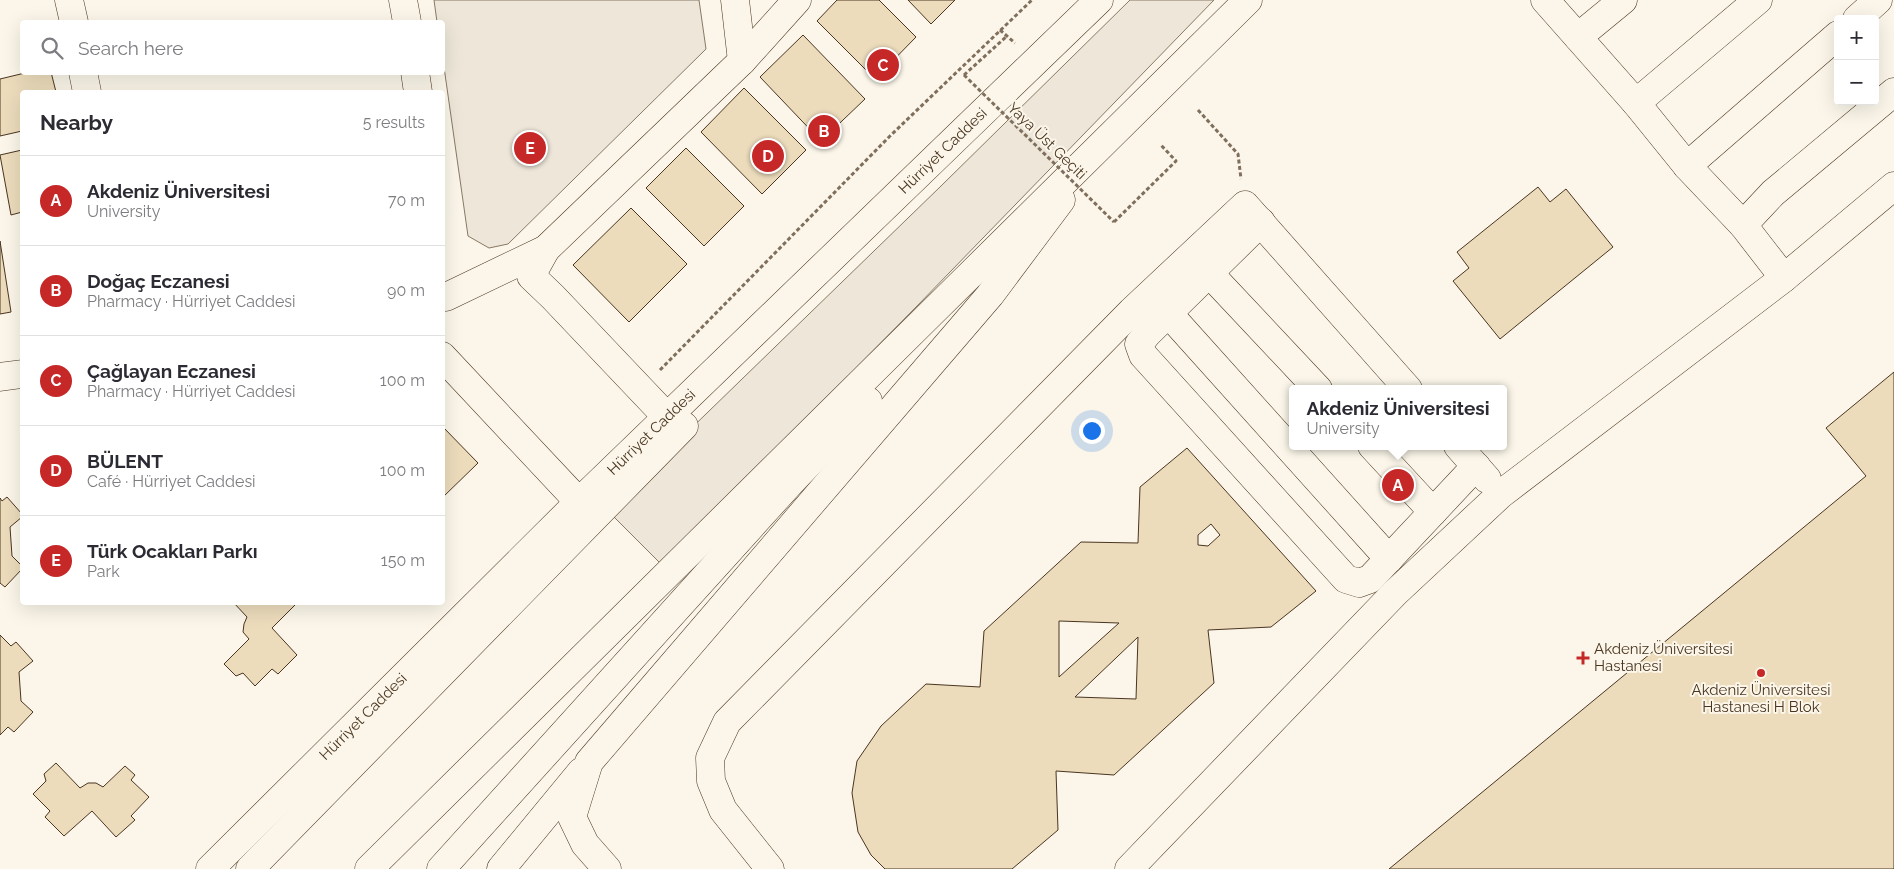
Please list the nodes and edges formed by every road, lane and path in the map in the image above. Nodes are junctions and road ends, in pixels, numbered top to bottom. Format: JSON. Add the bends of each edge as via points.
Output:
{"nodes":[{"id":1,"x":70,"y":0,"type":"edge"},
{"id":2,"x":404,"y":0,"type":"edge"},
{"id":3,"x":734,"y":0,"type":"edge"},
{"id":4,"x":797,"y":0,"type":"edge"},
{"id":5,"x":1032,"y":0,"type":"edge"},
{"id":6,"x":1101,"y":0,"type":"edge"},
{"id":7,"x":1249,"y":0,"type":"edge"},
{"id":8,"x":1545,"y":0,"type":"edge"},
{"id":9,"x":1623,"y":0,"type":"edge"},
{"id":10,"x":1758,"y":0,"type":"edge"},
{"id":11,"x":1878,"y":0,"type":"edge"},
{"id":12,"x":1861,"y":15,"type":"edge"},
{"id":13,"x":74,"y":20,"type":"edge"},
{"id":14,"x":407,"y":20,"type":"edge"},
{"id":15,"x":1007,"y":36,"type":"dead end"},
{"id":16,"x":1578,"y":37,"type":"junction"},
{"id":17,"x":1834,"y":38,"type":"edge"},
{"id":18,"x":742,"y":61,"type":"junction"},
{"id":19,"x":84,"y":75,"type":"edge"},
{"id":20,"x":415,"y":75,"type":"edge"},
{"id":21,"x":87,"y":90,"type":"edge"},
{"id":22,"x":418,"y":90,"type":"edge"},
{"id":23,"x":1894,"y":92,"type":"edge"},
{"id":24,"x":1636,"y":103,"type":"junction"},
{"id":25,"x":1198,"y":110,"type":"dead end"},
{"id":26,"x":1160,"y":144,"type":"dead end"},
{"id":27,"x":1687,"y":166,"type":"junction"},
{"id":28,"x":1894,"y":186,"type":"edge"},
{"id":29,"x":1061,"y":200,"type":"junction"},
{"id":30,"x":1253,"y":214,"type":"junction"},
{"id":31,"x":1743,"y":224,"type":"junction"},
{"id":32,"x":546,"y":249,"type":"junction"},
{"id":33,"x":1209,"y":273,"type":"junction"},
{"id":34,"x":1784,"y":278,"type":"junction"},
{"id":35,"x":445,"y":292,"type":"edge"},
{"id":36,"x":1168,"y":313,"type":"junction"},
{"id":37,"x":445,"y":359,"type":"edge"},
{"id":38,"x":20,"y":374,"type":"edge"},
{"id":39,"x":0,"y":377,"type":"edge"},
{"id":40,"x":1314,"y":385,"type":"edge"},
{"id":41,"x":1404,"y":385,"type":"edge"},
{"id":42,"x":640,"y":390,"type":"junction"},
{"id":43,"x":667,"y":417,"type":"junction"},
{"id":44,"x":1289,"y":448,"type":"edge"},
{"id":45,"x":1291,"y":450,"type":"edge"},
{"id":46,"x":1376,"y":450,"type":"edge"},
{"id":47,"x":1462,"y":450,"type":"edge"},
{"id":48,"x":1476,"y":466,"type":"junction"},
{"id":49,"x":1501,"y":494,"type":"junction"},
{"id":50,"x":579,"y":502,"type":"junction"},
{"id":51,"x":1433,"y":512,"type":"junction"},
{"id":52,"x":1389,"y":559,"type":"junction"},
{"id":53,"x":589,"y":762,"type":"junction"},
{"id":54,"x":210,"y":869,"type":"edge"},
{"id":55,"x":250,"y":869,"type":"edge"},
{"id":56,"x":369,"y":869,"type":"edge"},
{"id":57,"x":441,"y":869,"type":"edge"},
{"id":58,"x":501,"y":869,"type":"edge"},
{"id":59,"x":607,"y":869,"type":"edge"},
{"id":60,"x":770,"y":869,"type":"edge"},
{"id":61,"x":1129,"y":869,"type":"edge"}],
"edges":[{"from":1,"to":13,"type":"main road"},
{"from":2,"to":14,"type":"main road"},
{"from":3,"to":18,"type":"main road"},
{"from":4,"to":18,"type":"main road"},
{"from":5,"to":42,"type":"path","via":[[889,137]]},
{"from":6,"to":43,"type":"main road","name":"Hürriyet Caddesi"},
{"from":6,"to":55,"type":"main road"},
{"from":7,"to":29,"type":"main road"},
{"from":7,"to":56,"type":"main road"},
{"from":8,"to":16,"type":"main road"},
{"from":9,"to":16,"type":"main road"},
{"from":10,"to":24,"type":"main road"},
{"from":11,"to":12,"type":"main road"},
{"from":15,"to":26,"type":"path","name":"Yaya Üst Geçiti","bridge":true,"via":[[964,75],[1114,222],[1176,161]]},
{"from":16,"to":24,"type":"main road"},
{"from":17,"to":27,"type":"main road"},
{"from":18,"to":32,"type":"main road"},
{"from":19,"to":21,"type":"main road"},
{"from":20,"to":22,"type":"main road"},
{"from":23,"to":31,"type":"main road","via":[[1773,193]]},
{"from":24,"to":27,"type":"main road"},
{"from":25,"to":30,"type":"path","via":[[1238,154]]},
{"from":27,"to":31,"type":"main road"},
{"from":28,"to":34,"type":"main road"},
{"from":29,"to":53,"type":"main road","via":[[990,295]]},
{"from":29,"to":57,"type":"main road","via":[[790,483]]},
{"from":30,"to":33,"type":"main road"},
{"from":30,"to":41,"type":"main road"},
{"from":30,"to":60,"type":"main road","via":[[1132,311],[727,722],[710,758],[711,781],[723,810]]},
{"from":31,"to":34,"type":"main road"},
{"from":32,"to":35,"type":"main road"},
{"from":32,"to":42,"type":"main road","via":[[531,276]]},
{"from":33,"to":36,"type":"main road"},
{"from":33,"to":40,"type":"main road"},
{"from":34,"to":49,"type":"main road"},
{"from":36,"to":44,"type":"main road"},
{"from":36,"to":52,"type":"main road","via":[[1139,344],[1143,355],[1346,580],[1358,583],[1370,579]]},
{"from":37,"to":50,"type":"main road"},
{"from":38,"to":39,"type":"main road"},
{"from":42,"to":43,"type":"main road"},
{"from":43,"to":50,"type":"main road","name":"Hürriyet Caddesi"},
{"from":45,"to":52,"type":"main road"},
{"from":46,"to":51,"type":"main road"},
{"from":47,"to":48,"type":"main road"},
{"from":48,"to":49,"type":"main road"},
{"from":48,"to":51,"type":"main road"},
{"from":49,"to":61,"type":"main road","via":[[1395,593]]},
{"from":50,"to":54,"type":"main road","name":"Hürriyet Caddesi"},
{"from":51,"to":52,"type":"main road"},
{"from":53,"to":58,"type":"main road"},
{"from":53,"to":59,"type":"main road","via":[[572,817],[585,844]]}]}
